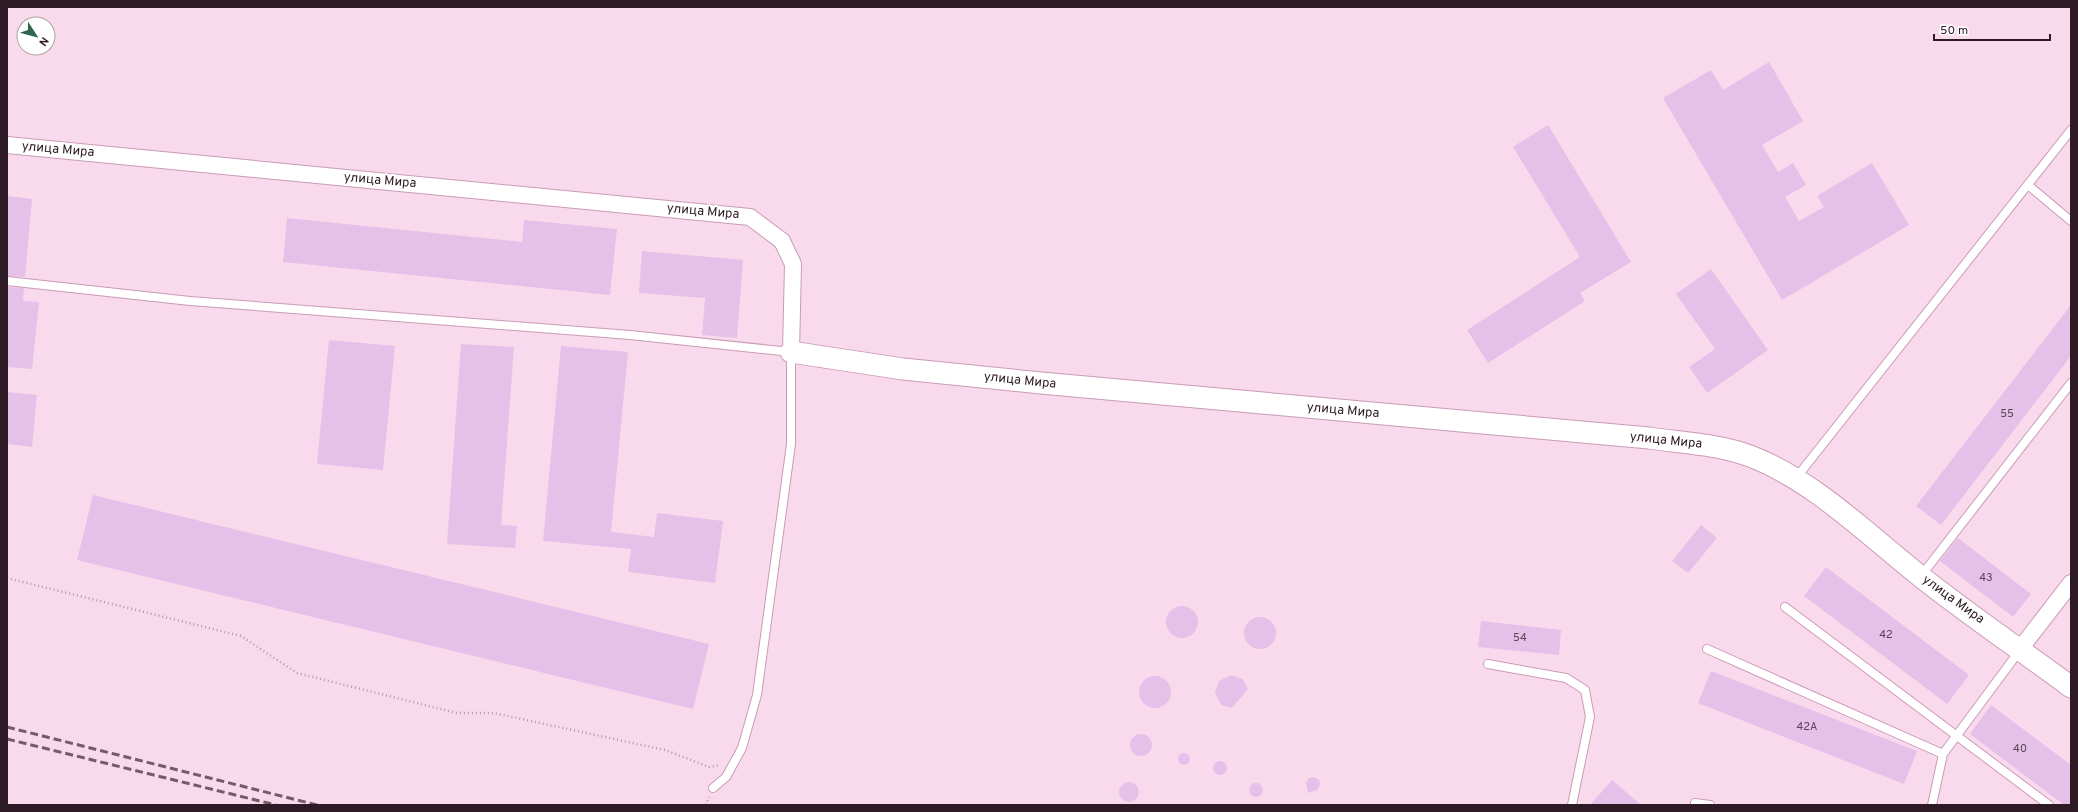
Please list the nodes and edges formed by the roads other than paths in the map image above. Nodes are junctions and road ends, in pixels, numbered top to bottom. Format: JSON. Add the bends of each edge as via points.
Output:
{"nodes":[{"id":1,"x":2071,"y":130,"type":"edge"},
{"id":2,"x":7,"y":146,"type":"edge"},
{"id":3,"x":2028,"y":185,"type":"junction"},
{"id":4,"x":2071,"y":221,"type":"edge"},
{"id":5,"x":7,"y":281,"type":"edge"},
{"id":6,"x":791,"y":352,"type":"junction"},
{"id":7,"x":2071,"y":383,"type":"edge"},
{"id":8,"x":1795,"y":480,"type":"junction"},
{"id":9,"x":1921,"y":577,"type":"junction"},
{"id":10,"x":2071,"y":583,"type":"edge"},
{"id":11,"x":1785,"y":607,"type":"dead end"},
{"id":12,"x":1707,"y":649,"type":"dead end"},
{"id":13,"x":2020,"y":650,"type":"junction"},
{"id":14,"x":1488,"y":664,"type":"dead end"},
{"id":15,"x":2071,"y":688,"type":"edge"},
{"id":16,"x":1957,"y":736,"type":"junction"},
{"id":17,"x":1943,"y":754,"type":"junction"},
{"id":18,"x":713,"y":788,"type":"dead end"},
{"id":19,"x":1695,"y":803,"type":"dead end"},
{"id":20,"x":1572,"y":805,"type":"edge"},
{"id":21,"x":1710,"y":805,"type":"edge"},
{"id":22,"x":1932,"y":805,"type":"edge"},
{"id":23,"x":2049,"y":805,"type":"edge"}],
"edges":[{"from":1,"to":3,"type":"lane"},
{"from":2,"to":6,"type":"street","name":"улица Мира","via":[[750,217],[782,241],[793,264]]},
{"from":3,"to":4,"type":"lane"},
{"from":3,"to":8,"type":"lane"},
{"from":5,"to":6,"type":"lane","via":[[190,301],[630,335]]},
{"from":6,"to":8,"type":"street","name":"улица Мира","via":[[903,369],[1041,383],[1649,438],[1709,446],[1749,455]]},
{"from":6,"to":18,"type":"lane","via":[[791,444],[759,679],[742,748],[726,777]]},
{"from":7,"to":9,"type":"lane"},
{"from":8,"to":9,"type":"street","name":"улица Мира","via":[[1830,503]]},
{"from":9,"to":13,"type":"street","name":"улица Мира"},
{"from":10,"to":13,"type":"street"},
{"from":11,"to":16,"type":"lane"},
{"from":12,"to":17,"type":"lane"},
{"from":13,"to":15,"type":"street","name":"улица Мира"},
{"from":13,"to":16,"type":"lane"},
{"from":14,"to":20,"type":"lane","via":[[1566,678],[1585,690],[1590,716]]},
{"from":16,"to":17,"type":"lane"},
{"from":16,"to":23,"type":"lane"},
{"from":17,"to":22,"type":"lane"},
{"from":19,"to":21,"type":"lane"}]}
